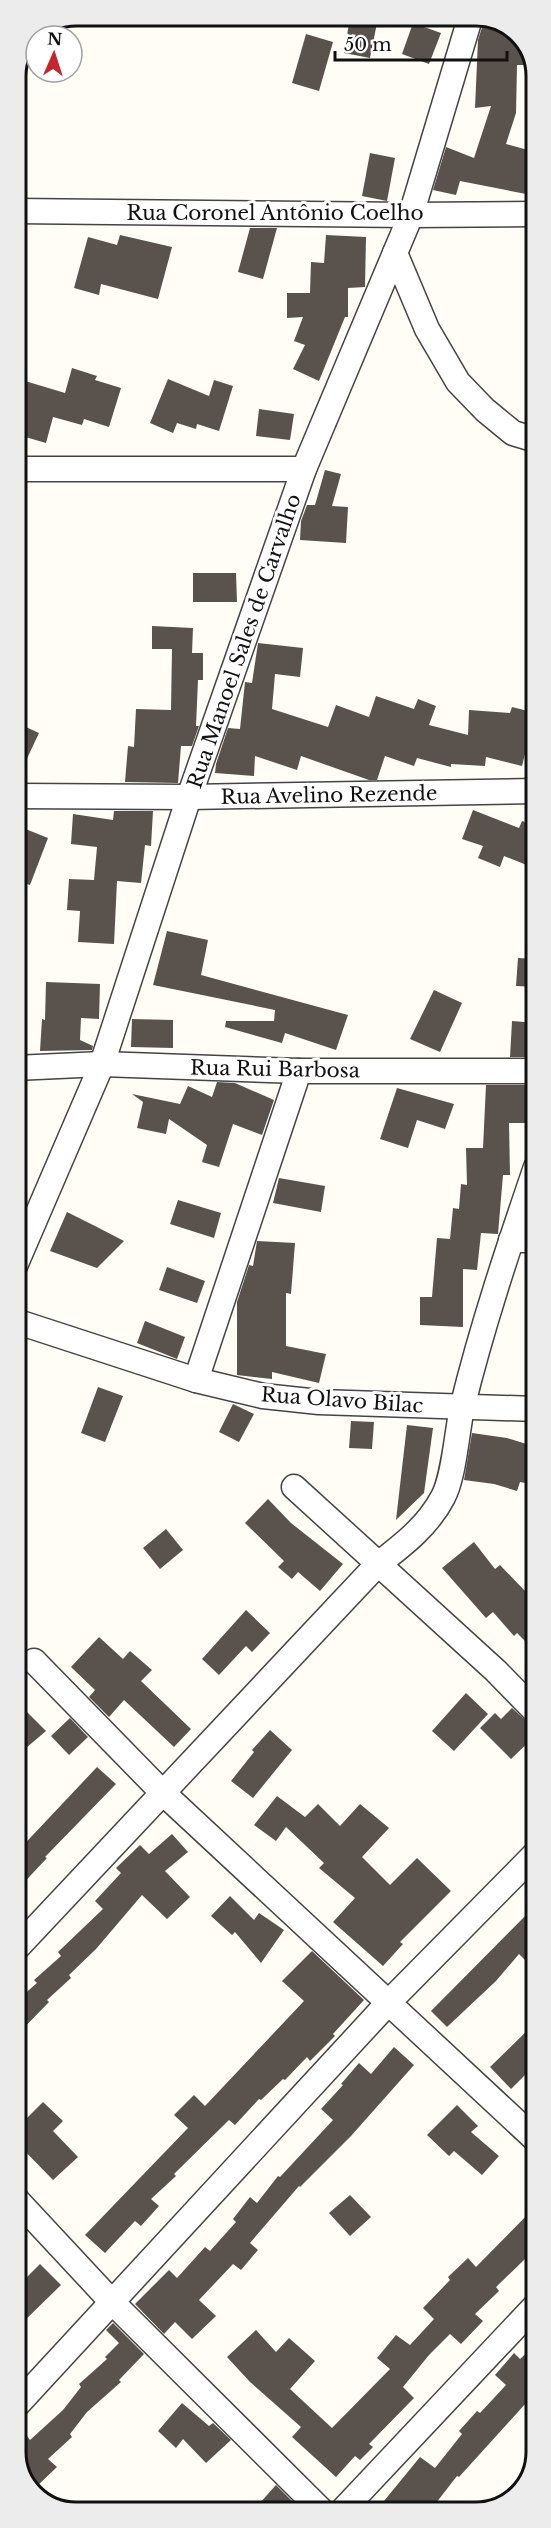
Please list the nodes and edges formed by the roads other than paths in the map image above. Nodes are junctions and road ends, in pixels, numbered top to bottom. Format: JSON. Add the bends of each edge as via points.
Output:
{"nodes":[{"id":1,"x":468,"y":26,"type":"edge"},
{"id":2,"x":26,"y":211,"type":"edge"},
{"id":3,"x":525,"y":214,"type":"edge"},
{"id":4,"x":411,"y":215,"type":"junction"},
{"id":5,"x":394,"y":254,"type":"junction"},
{"id":6,"x":525,"y":437,"type":"edge"},
{"id":7,"x":26,"y":469,"type":"edge"},
{"id":8,"x":304,"y":469,"type":"junction"},
{"id":9,"x":525,"y":791,"type":"edge"},
{"id":10,"x":26,"y":796,"type":"edge"},
{"id":11,"x":189,"y":797,"type":"junction"},
{"id":12,"x":102,"y":1064,"type":"junction"},
{"id":13,"x":26,"y":1067,"type":"edge"},
{"id":14,"x":299,"y":1071,"type":"junction"},
{"id":15,"x":525,"y":1071,"type":"edge"},
{"id":16,"x":525,"y":1198,"type":"edge"},
{"id":17,"x":26,"y":1240,"type":"edge"},
{"id":18,"x":511,"y":1240,"type":"junction"},
{"id":19,"x":525,"y":1240,"type":"edge"},
{"id":20,"x":26,"y":1325,"type":"edge"},
{"id":21,"x":196,"y":1380,"type":"junction"},
{"id":22,"x":462,"y":1408,"type":"junction"},
{"id":23,"x":526,"y":1409,"type":"edge"},
{"id":24,"x":294,"y":1487,"type":"dead end"},
{"id":25,"x":377,"y":1565,"type":"junction"},
{"id":26,"x":34,"y":1661,"type":"dead end"},
{"id":27,"x":526,"y":1701,"type":"edge"},
{"id":28,"x":162,"y":1792,"type":"junction"},
{"id":29,"x":526,"y":1863,"type":"edge"},
{"id":30,"x":26,"y":1938,"type":"edge"},
{"id":31,"x":389,"y":2002,"type":"junction"},
{"id":32,"x":526,"y":2130,"type":"edge"},
{"id":33,"x":26,"y":2211,"type":"edge"},
{"id":34,"x":111,"y":2301,"type":"junction"},
{"id":35,"x":526,"y":2317,"type":"edge"},
{"id":36,"x":26,"y":2395,"type":"edge"},
{"id":37,"x":313,"y":2502,"type":"edge"},
{"id":38,"x":350,"y":2502,"type":"edge"}],
"edges":[{"from":1,"to":4,"type":"street","name":"Rua Manoel Sales de Carvalho"},
{"from":2,"to":4,"type":"street","name":"Rua Coronel Antônio Coelho"},
{"from":3,"to":4,"type":"street","name":"Rua Coronel Antônio Coelho"},
{"from":4,"to":5,"type":"street","name":"Rua Manoel Sales de Carvalho"},
{"from":5,"to":6,"type":"street","via":[[427,329],[458,382],[513,433]]},
{"from":5,"to":8,"type":"street","name":"Rua Manoel Sales de Carvalho"},
{"from":7,"to":8,"type":"street"},
{"from":8,"to":11,"type":"street","name":"Rua Manoel Sales de Carvalho"},
{"from":9,"to":11,"type":"street","name":"Rua Avelino Rezende"},
{"from":10,"to":11,"type":"street","name":"Rua Avelino Rezende"},
{"from":11,"to":12,"type":"street","name":"Rua Manoel Sales de Carvalho"},
{"from":12,"to":13,"type":"street","name":"Rua Rui Barbosa"},
{"from":12,"to":14,"type":"street","name":"Rua Rui Barbosa"},
{"from":12,"to":17,"type":"street","name":"Rua Manoel Sales de Carvalho"},
{"from":14,"to":15,"type":"street","name":"Rua Rui Barbosa"},
{"from":14,"to":21,"type":"street"},
{"from":16,"to":18,"type":"street"},
{"from":18,"to":19,"type":"street"},
{"from":18,"to":22,"type":"street"},
{"from":20,"to":21,"type":"street","name":"Rua Olavo Bilac"},
{"from":21,"to":22,"type":"street","name":"Rua Olavo Bilac","via":[[263,1396],[308,1401]]},
{"from":22,"to":23,"type":"street","name":"Rua Olavo Bilac"},
{"from":22,"to":25,"type":"street","via":[[445,1495],[412,1539]]},
{"from":24,"to":25,"type":"street"},
{"from":25,"to":27,"type":"street"},
{"from":25,"to":28,"type":"street"},
{"from":26,"to":28,"type":"street"},
{"from":28,"to":30,"type":"street"},
{"from":28,"to":31,"type":"street"},
{"from":29,"to":31,"type":"street"},
{"from":31,"to":32,"type":"street"},
{"from":31,"to":34,"type":"street"},
{"from":33,"to":34,"type":"street"},
{"from":34,"to":36,"type":"street"},
{"from":34,"to":37,"type":"street"},
{"from":35,"to":38,"type":"street"}]}
